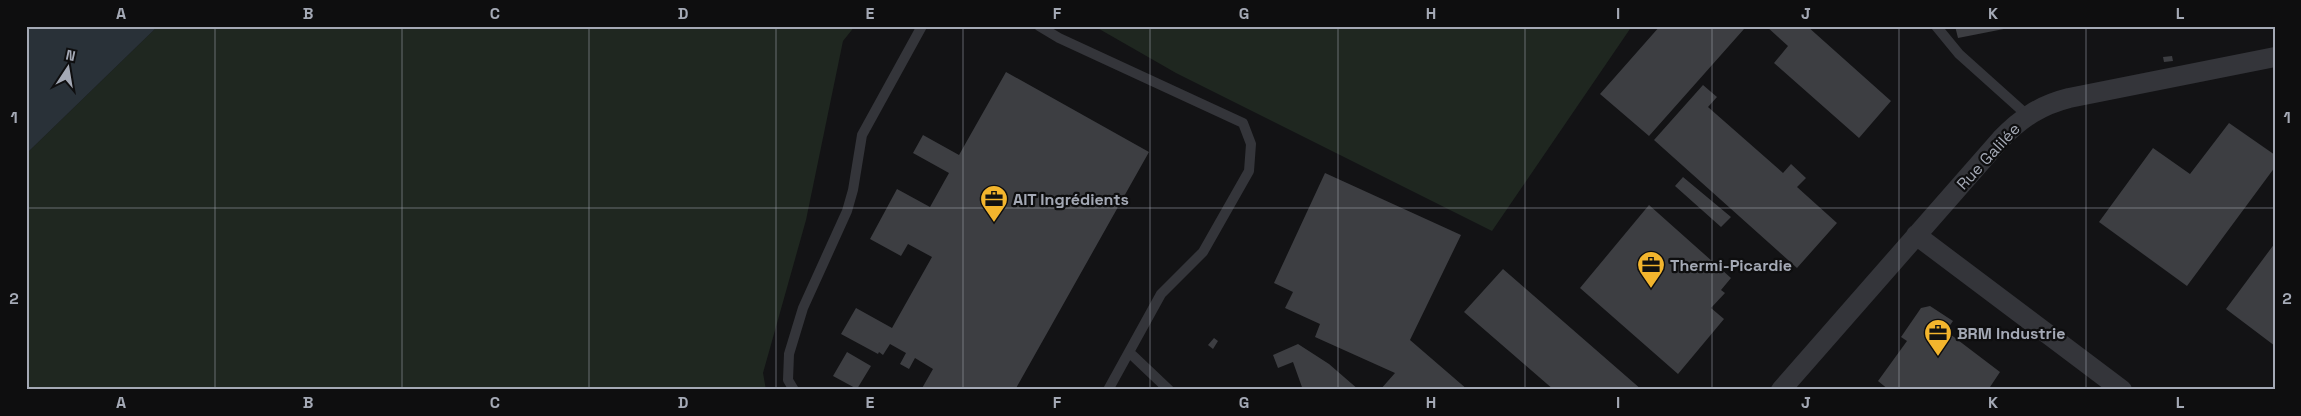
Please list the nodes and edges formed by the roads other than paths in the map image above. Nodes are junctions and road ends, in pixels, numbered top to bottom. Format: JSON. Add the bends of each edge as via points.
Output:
{"nodes":[{"id":1,"x":922,"y":26,"type":"edge"},
{"id":2,"x":1039,"y":26,"type":"edge"},
{"id":3,"x":1936,"y":26,"type":"edge"},
{"id":4,"x":2275,"y":57,"type":"edge"},
{"id":5,"x":2028,"y":115,"type":"junction"},
{"id":6,"x":1916,"y":235,"type":"junction"},
{"id":7,"x":1130,"y":354,"type":"junction"},
{"id":8,"x":794,"y":390,"type":"edge"},
{"id":9,"x":1108,"y":390,"type":"edge"},
{"id":10,"x":1170,"y":390,"type":"edge"},
{"id":11,"x":1781,"y":390,"type":"edge"},
{"id":12,"x":2122,"y":390,"type":"edge"}],
"edges":[{"from":1,"to":8,"type":"lane","via":[[862,135],[847,211],[803,308],[789,354],[788,380]]},
{"from":2,"to":7,"type":"lane","via":[[1242,123],[1251,144],[1249,171],[1203,252],[1161,294]]},
{"from":3,"to":5,"type":"lane","via":[[1959,54]]},
{"from":4,"to":5,"type":"street","name":"Rue Galilée","via":[[2069,98],[2044,105]]},
{"from":5,"to":6,"type":"street","name":"Rue Galilée","via":[[2006,134]]},
{"from":6,"to":11,"type":"street","name":"Rue Galilée"},
{"from":6,"to":12,"type":"street"},
{"from":7,"to":9,"type":"lane"},
{"from":7,"to":10,"type":"lane"}]}
